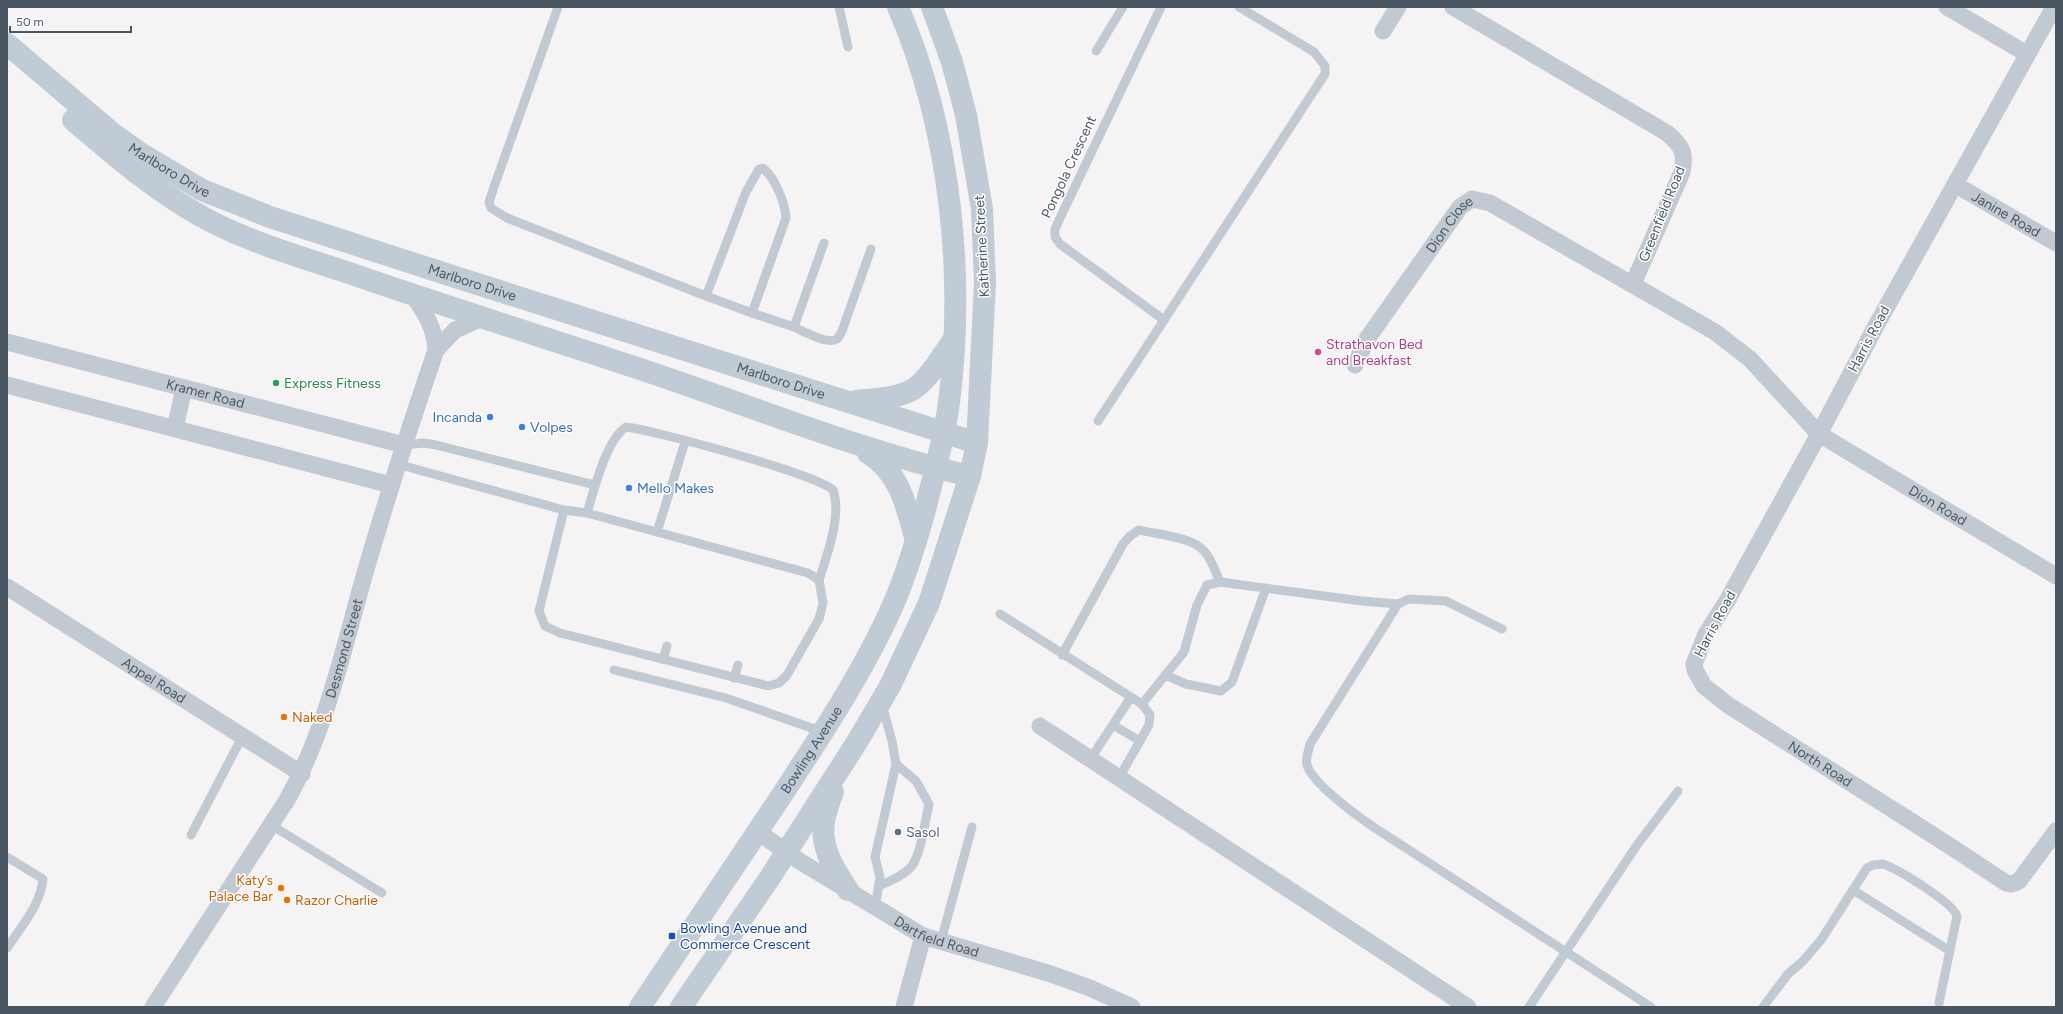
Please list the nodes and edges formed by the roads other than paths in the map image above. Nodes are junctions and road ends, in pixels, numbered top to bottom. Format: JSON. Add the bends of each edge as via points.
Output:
{"nodes":[{"id":1,"x":558,"y":7,"type":"edge"},
{"id":2,"x":839,"y":7,"type":"edge"},
{"id":3,"x":898,"y":7,"type":"edge"},
{"id":4,"x":932,"y":7,"type":"edge"},
{"id":5,"x":1123,"y":7,"type":"edge"},
{"id":6,"x":1161,"y":7,"type":"edge"},
{"id":7,"x":1239,"y":7,"type":"edge"},
{"id":8,"x":1398,"y":7,"type":"edge"},
{"id":9,"x":1452,"y":7,"type":"edge"},
{"id":10,"x":1947,"y":7,"type":"edge"},
{"id":11,"x":2054,"y":7,"type":"edge"},
{"id":12,"x":1383,"y":31,"type":"dead end"},
{"id":13,"x":7,"y":44,"type":"edge"},
{"id":14,"x":848,"y":47,"type":"dead end"},
{"id":15,"x":1096,"y":50,"type":"dead end"},
{"id":16,"x":2027,"y":54,"type":"junction"},
{"id":17,"x":7,"y":63,"type":"edge"},
{"id":18,"x":1956,"y":185,"type":"junction"},
{"id":19,"x":2056,"y":243,"type":"edge"},
{"id":20,"x":824,"y":244,"type":"dead end"},
{"id":21,"x":871,"y":249,"type":"dead end"},
{"id":22,"x":1633,"y":284,"type":"junction"},
{"id":23,"x":413,"y":296,"type":"junction"},
{"id":24,"x":706,"y":296,"type":"junction"},
{"id":25,"x":752,"y":313,"type":"junction"},
{"id":26,"x":484,"y":317,"type":"junction"},
{"id":27,"x":1164,"y":320,"type":"junction"},
{"id":28,"x":794,"y":327,"type":"junction"},
{"id":29,"x":954,"y":340,"type":"junction"},
{"id":30,"x":7,"y":342,"type":"edge"},
{"id":31,"x":436,"y":350,"type":"junction"},
{"id":32,"x":1355,"y":365,"type":"dead end"},
{"id":33,"x":7,"y":384,"type":"edge"},
{"id":34,"x":184,"y":388,"type":"junction"},
{"id":35,"x":849,"y":402,"type":"junction"},
{"id":36,"x":1098,"y":421,"type":"dead end"},
{"id":37,"x":175,"y":428,"type":"junction"},
{"id":38,"x":944,"y":433,"type":"junction"},
{"id":39,"x":1819,"y":434,"type":"junction"},
{"id":40,"x":686,"y":442,"type":"junction"},
{"id":41,"x":977,"y":443,"type":"junction"},
{"id":42,"x":404,"y":445,"type":"junction"},
{"id":43,"x":857,"y":445,"type":"junction"},
{"id":44,"x":397,"y":464,"type":"junction"},
{"id":45,"x":936,"y":468,"type":"junction"},
{"id":46,"x":970,"y":476,"type":"junction"},
{"id":47,"x":391,"y":484,"type":"junction"},
{"id":48,"x":595,"y":485,"type":"junction"},
{"id":49,"x":564,"y":510,"type":"junction"},
{"id":50,"x":587,"y":513,"type":"junction"},
{"id":51,"x":657,"y":532,"type":"junction"},
{"id":52,"x":916,"y":542,"type":"junction"},
{"id":53,"x":2056,"y":576,"type":"edge"},
{"id":54,"x":819,"y":580,"type":"junction"},
{"id":55,"x":1220,"y":582,"type":"junction"},
{"id":56,"x":7,"y":587,"type":"edge"},
{"id":57,"x":1266,"y":588,"type":"junction"},
{"id":58,"x":1398,"y":604,"type":"junction"},
{"id":59,"x":1000,"y":614,"type":"dead end"},
{"id":60,"x":1502,"y":629,"type":"dead end"},
{"id":61,"x":667,"y":646,"type":"dead end"},
{"id":62,"x":1062,"y":655,"type":"junction"},
{"id":63,"x":663,"y":659,"type":"junction"},
{"id":64,"x":738,"y":665,"type":"dead end"},
{"id":65,"x":614,"y":670,"type":"dead end"},
{"id":66,"x":1165,"y":675,"type":"junction"},
{"id":67,"x":1696,"y":675,"type":"joint"},
{"id":68,"x":734,"y":678,"type":"junction"},
{"id":69,"x":1131,"y":697,"type":"junction"},
{"id":70,"x":881,"y":701,"type":"junction"},
{"id":71,"x":1142,"y":704,"type":"junction"},
{"id":72,"x":1113,"y":725,"type":"junction"},
{"id":73,"x":1040,"y":726,"type":"dead end"},
{"id":74,"x":823,"y":732,"type":"junction"},
{"id":75,"x":242,"y":737,"type":"junction"},
{"id":76,"x":1140,"y":741,"type":"junction"},
{"id":77,"x":1091,"y":758,"type":"junction"},
{"id":78,"x":896,"y":764,"type":"junction"},
{"id":79,"x":840,"y":768,"type":"junction"},
{"id":80,"x":302,"y":774,"type":"junction"},
{"id":81,"x":1119,"y":778,"type":"junction"},
{"id":82,"x":1678,"y":791,"type":"dead end"},
{"id":83,"x":271,"y":825,"type":"junction"},
{"id":84,"x":972,"y":827,"type":"dead end"},
{"id":85,"x":2056,"y":831,"type":"edge"},
{"id":86,"x":758,"y":832,"type":"junction"},
{"id":87,"x":190,"y":835,"type":"dead end"},
{"id":88,"x":787,"y":852,"type":"junction"},
{"id":89,"x":7,"y":857,"type":"edge"},
{"id":90,"x":879,"y":886,"type":"junction"},
{"id":91,"x":848,"y":890,"type":"junction"},
{"id":92,"x":1853,"y":890,"type":"junction"},
{"id":93,"x":382,"y":892,"type":"dead end"},
{"id":94,"x":875,"y":908,"type":"junction"},
{"id":95,"x":923,"y":936,"type":"junction"},
{"id":96,"x":942,"y":941,"type":"junction"},
{"id":97,"x":7,"y":948,"type":"edge"},
{"id":98,"x":1566,"y":951,"type":"junction"},
{"id":99,"x":1950,"y":951,"type":"junction"},
{"id":100,"x":1939,"y":1004,"type":"dead end"},
{"id":101,"x":1121,"y":1005,"type":"edge"},
{"id":102,"x":153,"y":1007,"type":"edge"},
{"id":103,"x":640,"y":1007,"type":"edge"},
{"id":104,"x":681,"y":1007,"type":"edge"},
{"id":105,"x":904,"y":1007,"type":"edge"},
{"id":106,"x":1468,"y":1007,"type":"edge"},
{"id":107,"x":1529,"y":1007,"type":"edge"},
{"id":108,"x":1650,"y":1007,"type":"edge"},
{"id":109,"x":1763,"y":1007,"type":"edge"}],
"edges":[{"from":1,"to":24,"type":"lane","via":[[489,202],[491,208],[507,218]]},
{"from":2,"to":14,"type":"lane"},
{"from":3,"to":29,"type":"main road","name":"Katherine Street","via":[[925,81],[941,150],[956,282]]},
{"from":4,"to":41,"type":"main road","name":"Katherine Street","via":[[952,62],[966,115],[982,209],[985,283]]},
{"from":5,"to":15,"type":"lane"},
{"from":6,"to":27,"type":"lane","name":"Pongola Crescent","via":[[1059,220],[1055,237],[1060,244]]},
{"from":7,"to":27,"type":"lane","via":[[1314,52],[1326,66],[1325,74]]},
{"from":8,"to":12,"type":"street"},
{"from":9,"to":22,"type":"street","name":"Greenfield Road","via":[[1667,133],[1683,151],[1685,160],[1682,172]]},
{"from":10,"to":16,"type":"street"},
{"from":11,"to":16,"type":"street","name":"Harris Road"},
{"from":13,"to":35,"type":"main road","name":"Marlboro Drive","via":[[112,133],[202,190],[270,216]]},
{"from":16,"to":18,"type":"street","name":"Harris Road"},
{"from":17,"to":23,"type":"main road","name":"Marlboro Drive","via":[[112,153],[178,202],[209,220],[246,238]]},
{"from":18,"to":19,"type":"street","name":"Janine Road"},
{"from":18,"to":39,"type":"street","name":"Harris Road","via":[[1877,324]]},
{"from":20,"to":28,"type":"lane"},
{"from":21,"to":28,"type":"lane","via":[[837,339],[825,340]]},
{"from":22,"to":32,"type":"street","name":"Dion Close","via":[[1490,203],[1472,199],[1460,207],[1367,339]]},
{"from":22,"to":39,"type":"street","via":[[1715,332],[1750,359]]},
{"from":23,"to":26,"type":"main road","name":"Marlboro Drive"},
{"from":23,"to":31,"type":"street","name":"Desmond Street","via":[[430,324]]},
{"from":24,"to":25,"type":"lane"},
{"from":24,"to":25,"type":"lane","via":[[746,192],[759,169],[763,168],[769,172],[786,208],[786,218]]},
{"from":25,"to":28,"type":"lane"},
{"from":26,"to":31,"type":"street","name":"Desmond Street","via":[[455,330]]},
{"from":26,"to":43,"type":"main road","name":"Marlboro Drive","via":[[654,373]]},
{"from":27,"to":36,"type":"lane"},
{"from":29,"to":35,"type":"main road","via":[[932,369],[911,390],[885,399]]},
{"from":29,"to":38,"type":"main road","name":"Katherine Street"},
{"from":30,"to":34,"type":"street","name":"Kramer Road"},
{"from":31,"to":42,"type":"street","name":"Desmond Street"},
{"from":33,"to":37,"type":"street"},
{"from":34,"to":37,"type":"street"},
{"from":34,"to":42,"type":"street","name":"Kramer Road"},
{"from":35,"to":38,"type":"main road","name":"Marlboro Drive"},
{"from":37,"to":47,"type":"street"},
{"from":38,"to":41,"type":"main road","name":"Marlboro Drive"},
{"from":38,"to":45,"type":"main road","name":"Katherine Street"},
{"from":39,"to":53,"type":"street","name":"Dion Road"},
{"from":39,"to":67,"type":"street","name":"Harris Road","via":[[1727,601],[1706,634],[1694,664]]},
{"from":40,"to":48,"type":"lane","via":[[626,427],[614,436]]},
{"from":40,"to":51,"type":"lane"},
{"from":40,"to":54,"type":"lane","via":[[763,463],[829,486],[835,496],[836,507],[829,550]]},
{"from":41,"to":46,"type":"main road","name":"Katherine Street"},
{"from":42,"to":44,"type":"street","name":"Desmond Street"},
{"from":42,"to":48,"type":"lane","via":[[436,445]]},
{"from":43,"to":45,"type":"main road","name":"Marlboro Drive"},
{"from":43,"to":52,"type":"main road","via":[[891,473],[908,510]]},
{"from":44,"to":47,"type":"street","name":"Desmond Street"},
{"from":44,"to":49,"type":"lane"},
{"from":45,"to":46,"type":"main road","name":"Marlboro Drive"},
{"from":45,"to":52,"type":"main road","name":"Bowling Avenue"},
{"from":46,"to":70,"type":"main road","via":[[929,603]]},
{"from":47,"to":80,"type":"street","name":"Desmond Street","via":[[341,659],[317,736]]},
{"from":48,"to":50,"type":"lane"},
{"from":49,"to":50,"type":"lane"},
{"from":49,"to":63,"type":"lane","via":[[539,610],[545,626],[560,633]]},
{"from":50,"to":51,"type":"lane"},
{"from":51,"to":54,"type":"lane","via":[[808,573]]},
{"from":52,"to":74,"type":"main road","name":"Bowling Avenue","via":[[894,604],[842,704]]},
{"from":54,"to":68,"type":"lane","via":[[823,603],[819,619],[787,675],[779,683],[768,686]]},
{"from":55,"to":57,"type":"lane"},
{"from":55,"to":62,"type":"lane","via":[[1208,556],[1201,548],[1189,541],[1138,530],[1123,544]]},
{"from":55,"to":66,"type":"lane","via":[[1207,585],[1201,594],[1184,652]]},
{"from":56,"to":75,"type":"street","name":"Appel Road"},
{"from":57,"to":58,"type":"lane"},
{"from":57,"to":66,"type":"lane","via":[[1232,682],[1221,691],[1186,684]]},
{"from":58,"to":60,"type":"lane","via":[[1409,599],[1446,601]]},
{"from":58,"to":98,"type":"lane","via":[[1310,744],[1307,756],[1309,769],[1330,792],[1367,822]]},
{"from":59,"to":62,"type":"lane"},
{"from":61,"to":63,"type":"lane"},
{"from":62,"to":69,"type":"lane"},
{"from":63,"to":68,"type":"lane"},
{"from":64,"to":68,"type":"lane"},
{"from":65,"to":74,"type":"lane","via":[[726,698]]},
{"from":66,"to":71,"type":"lane"},
{"from":67,"to":85,"type":"street","name":"North Road","via":[[1704,686],[1728,705],[2006,883],[2019,881]]},
{"from":69,"to":71,"type":"lane"},
{"from":69,"to":72,"type":"lane"},
{"from":70,"to":78,"type":"lane"},
{"from":70,"to":79,"type":"main road"},
{"from":71,"to":76,"type":"lane","via":[[1151,718]]},
{"from":72,"to":76,"type":"lane"},
{"from":72,"to":77,"type":"lane"},
{"from":73,"to":77,"type":"street"},
{"from":74,"to":86,"type":"main road","name":"Bowling Avenue"},
{"from":75,"to":80,"type":"street","name":"Appel Road"},
{"from":75,"to":87,"type":"lane"},
{"from":76,"to":81,"type":"lane"},
{"from":77,"to":81,"type":"street"},
{"from":78,"to":90,"type":"lane","via":[[875,857],[880,877]]},
{"from":78,"to":90,"type":"lane","via":[[916,781],[929,804],[916,858],[902,874]]},
{"from":79,"to":88,"type":"main road"},
{"from":79,"to":91,"type":"main road","via":[[823,830],[834,870]]},
{"from":80,"to":83,"type":"street","name":"Desmond Street"},
{"from":81,"to":106,"type":"street"},
{"from":82,"to":98,"type":"lane","via":[[1637,845]]},
{"from":83,"to":93,"type":"lane"},
{"from":83,"to":102,"type":"street","name":"Desmond Street"},
{"from":84,"to":96,"type":"lane"},
{"from":86,"to":88,"type":"street","name":"Dartfield Road"},
{"from":86,"to":103,"type":"main road","name":"Bowling Avenue"},
{"from":88,"to":91,"type":"street","name":"Dartfield Road"},
{"from":88,"to":104,"type":"main road"},
{"from":89,"to":97,"type":"lane","via":[[43,879],[37,901]]},
{"from":90,"to":94,"type":"lane"},
{"from":91,"to":94,"type":"street","name":"Dartfield Road"},
{"from":92,"to":99,"type":"lane"},
{"from":92,"to":99,"type":"lane","via":[[1868,868],[1883,864],[1944,900],[1955,910],[1957,916]]},
{"from":92,"to":109,"type":"lane","via":[[1821,940],[1788,974]]},
{"from":94,"to":95,"type":"street","name":"Dartfield Road"},
{"from":95,"to":96,"type":"street","name":"Dartfield Road"},
{"from":95,"to":105,"type":"street"},
{"from":96,"to":101,"type":"street","name":"Dartfield Road","via":[[1048,973]]},
{"from":98,"to":107,"type":"lane"},
{"from":98,"to":108,"type":"lane"},
{"from":99,"to":100,"type":"lane"}]}
